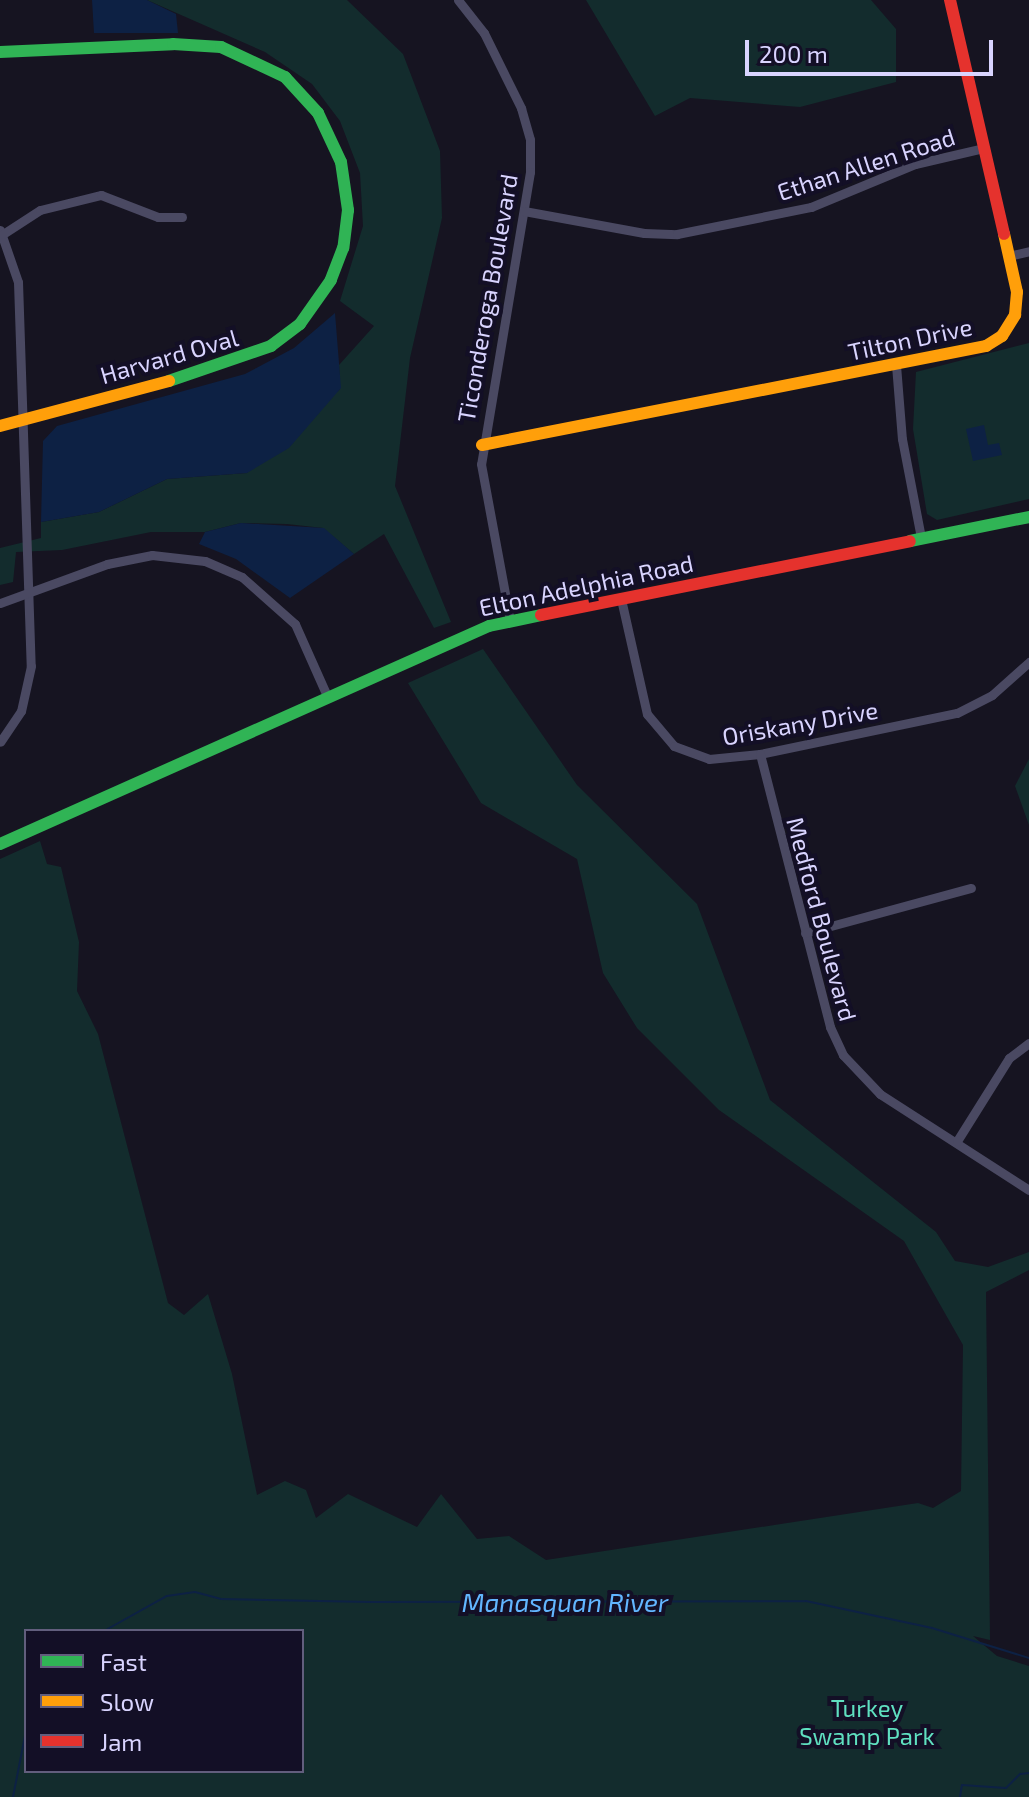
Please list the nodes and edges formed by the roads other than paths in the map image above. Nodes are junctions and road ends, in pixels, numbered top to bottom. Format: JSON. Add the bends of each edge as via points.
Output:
{"nodes":[{"id":1,"x":458,"y":0,"type":"edge"},
{"id":2,"x":950,"y":0,"type":"edge"},
{"id":3,"x":0,"y":52,"type":"edge"},
{"id":4,"x":983,"y":148,"type":"junction"},
{"id":5,"x":524,"y":211,"type":"junction"},
{"id":6,"x":182,"y":217,"type":"dead end"},
{"id":7,"x":1,"y":232,"type":"edge"},
{"id":8,"x":1029,"y":251,"type":"edge"},
{"id":9,"x":1008,"y":256,"type":"junction"},
{"id":10,"x":896,"y":365,"type":"junction"},
{"id":11,"x":26,"y":418,"type":"junction"},
{"id":12,"x":0,"y":426,"type":"edge"},
{"id":13,"x":482,"y":445,"type":"junction"},
{"id":14,"x":1029,"y":517,"type":"edge"},
{"id":15,"x":921,"y":538,"type":"junction"},
{"id":16,"x":30,"y":593,"type":"junction"},
{"id":17,"x":621,"y":599,"type":"junction"},
{"id":18,"x":0,"y":603,"type":"edge"},
{"id":19,"x":510,"y":620,"type":"junction"},
{"id":20,"x":1029,"y":662,"type":"edge"},
{"id":21,"x":327,"y":696,"type":"junction"},
{"id":22,"x":0,"y":742,"type":"edge"},
{"id":23,"x":760,"y":754,"type":"junction"},
{"id":24,"x":0,"y":844,"type":"edge"},
{"id":25,"x":971,"y":888,"type":"dead end"},
{"id":26,"x":805,"y":933,"type":"junction"},
{"id":27,"x":1029,"y":1043,"type":"edge"},
{"id":28,"x":957,"y":1141,"type":"junction"},
{"id":29,"x":1029,"y":1190,"type":"edge"}],
"edges":[{"from":1,"to":5,"type":"street","name":"Ticonderoga Boulevard","via":[[484,33],[526,124],[531,156]]},
{"from":2,"to":4,"type":"street","name":"Tilton Drive"},
{"from":3,"to":11,"type":"street","name":"Harvard Oval","via":[[173,44],[221,47],[249,56],[285,77],[318,113],[338,151],[348,193],[338,264],[313,309],[285,336],[234,363]]},
{"from":4,"to":5,"type":"street","name":"Ethan Allen Road","via":[[915,164],[811,207],[677,234]]},
{"from":4,"to":9,"type":"street","name":"Tilton Drive"},
{"from":5,"to":13,"type":"street","name":"Ticonderoga Boulevard"},
{"from":6,"to":7,"type":"street","via":[[158,217],[101,195],[40,210]]},
{"from":7,"to":11,"type":"street","via":[[18,282]]},
{"from":8,"to":9,"type":"street"},
{"from":9,"to":10,"type":"street","name":"Tilton Drive","via":[[1017,305],[1002,336],[986,346]]},
{"from":10,"to":13,"type":"street","name":"Tilton Drive"},
{"from":10,"to":15,"type":"street","via":[[902,439]]},
{"from":11,"to":12,"type":"street","name":"Harvard Oval"},
{"from":11,"to":16,"type":"street"},
{"from":13,"to":19,"type":"street","name":"Ticonderoga Boulevard","via":[[485,492]]},
{"from":14,"to":15,"type":"street","name":"Elton Adelphia Road"},
{"from":15,"to":17,"type":"street","name":"Elton Adelphia Road"},
{"from":16,"to":18,"type":"street"},
{"from":16,"to":21,"type":"street","via":[[107,564],[152,555],[205,561],[242,577],[295,624]]},
{"from":16,"to":22,"type":"street","via":[[27,690]]},
{"from":17,"to":19,"type":"street","name":"Elton Adelphia Road"},
{"from":17,"to":23,"type":"street","name":"Oriskany Drive","via":[[641,699],[662,735],[678,748],[709,759]]},
{"from":19,"to":21,"type":"street","name":"Elton Adelphia Road"},
{"from":20,"to":23,"type":"street","name":"Oriskany Drive","via":[[992,695],[957,713]]},
{"from":21,"to":24,"type":"street","name":"Elton Adelphia Road"},
{"from":23,"to":26,"type":"street","name":"Medford Boulevard"},
{"from":25,"to":26,"type":"street"},
{"from":26,"to":28,"type":"street","name":"Medford Boulevard","via":[[830,1027],[849,1064],[880,1094]]},
{"from":27,"to":28,"type":"street","via":[[1009,1058]]},
{"from":28,"to":29,"type":"street","name":"Medford Boulevard"}]}
